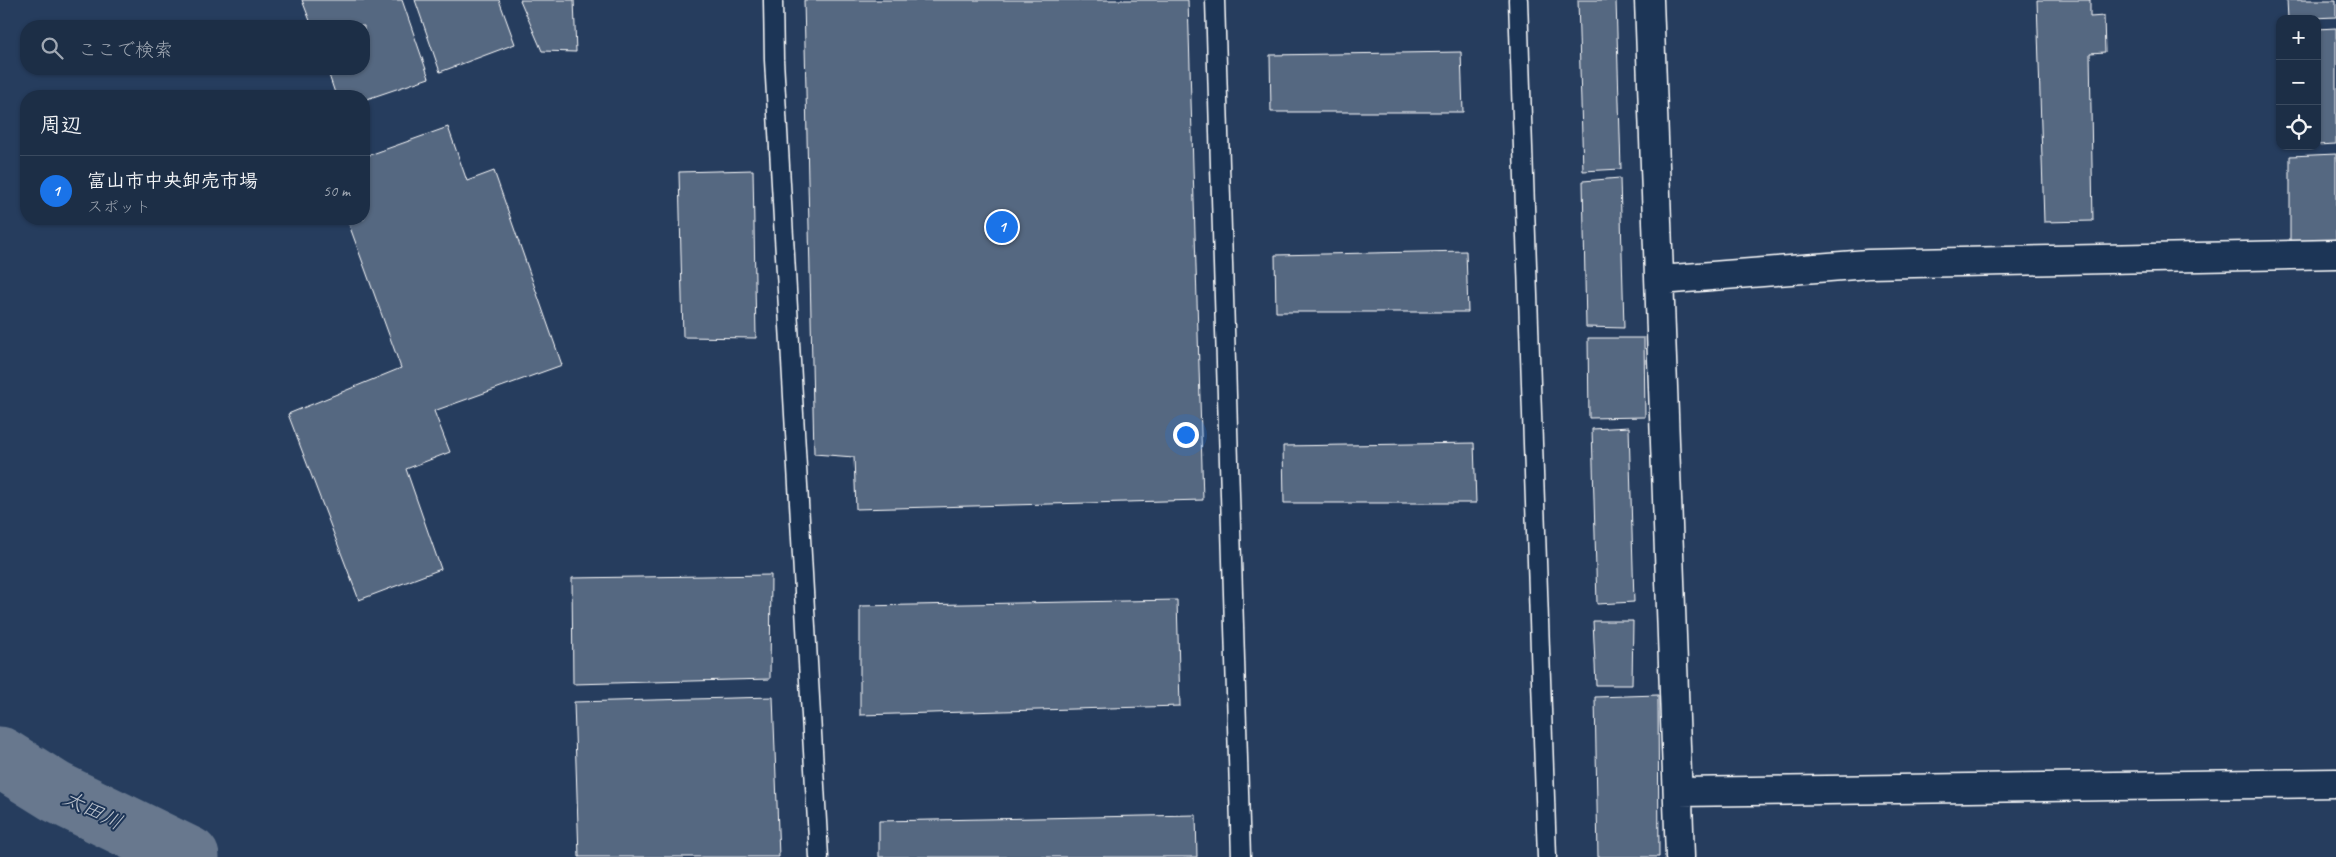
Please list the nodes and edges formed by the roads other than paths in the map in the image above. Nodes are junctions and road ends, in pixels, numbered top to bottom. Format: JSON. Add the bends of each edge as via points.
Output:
{"nodes":[{"id":1,"x":773,"y":0,"type":"edge"},
{"id":2,"x":1215,"y":0,"type":"edge"},
{"id":3,"x":1518,"y":0,"type":"edge"},
{"id":4,"x":1649,"y":0,"type":"edge"},
{"id":5,"x":2336,"y":254,"type":"edge"},
{"id":6,"x":1660,"y":280,"type":"junction"},
{"id":7,"x":2336,"y":782,"type":"edge"},
{"id":8,"x":1679,"y":792,"type":"junction"},
{"id":9,"x":819,"y":857,"type":"edge"},
{"id":10,"x":1241,"y":857,"type":"edge"},
{"id":11,"x":1548,"y":857,"type":"edge"},
{"id":12,"x":1680,"y":857,"type":"edge"}],
"edges":[{"from":1,"to":9,"type":"lane"},
{"from":2,"to":10,"type":"lane"},
{"from":3,"to":11,"type":"lane"},
{"from":4,"to":6,"type":"street"},
{"from":5,"to":6,"type":"street","via":[[1868,264]]},
{"from":6,"to":8,"type":"street"},
{"from":7,"to":8,"type":"street"},
{"from":8,"to":12,"type":"street"}]}
